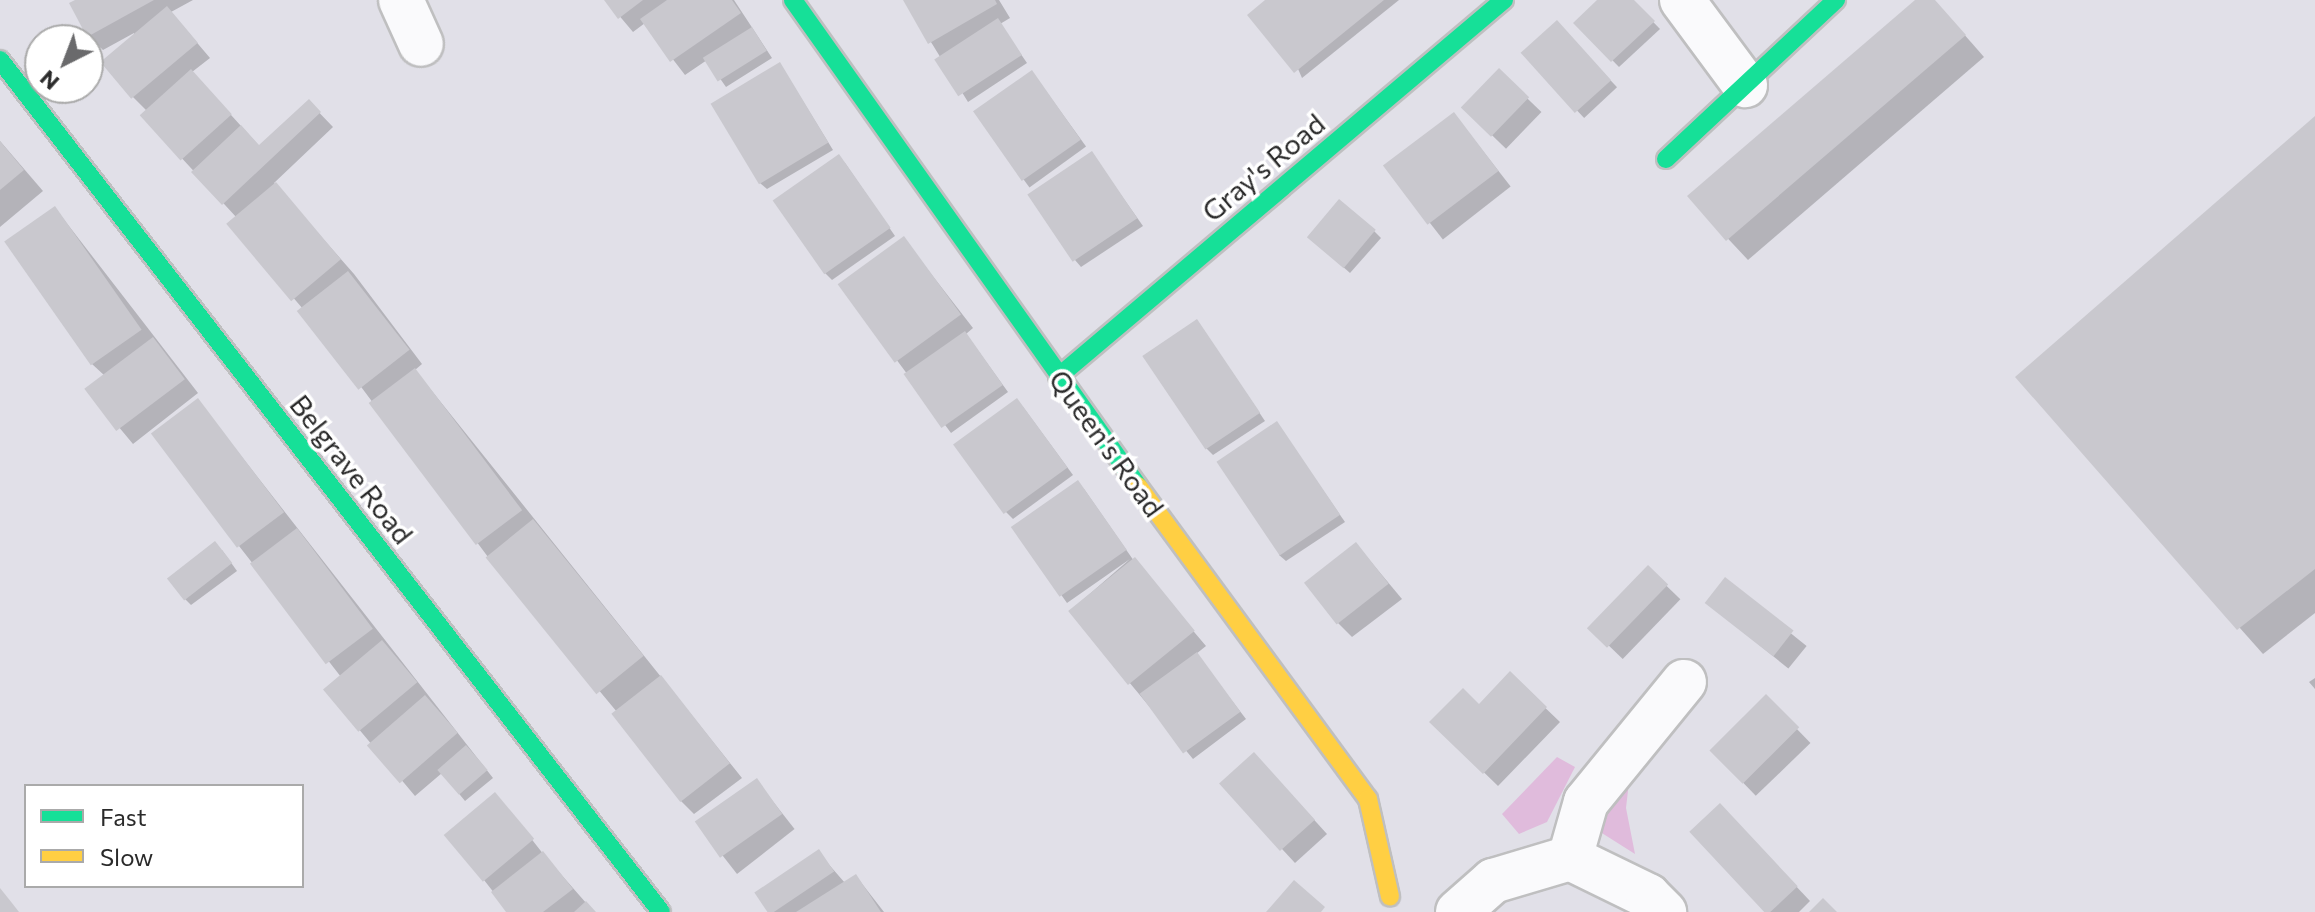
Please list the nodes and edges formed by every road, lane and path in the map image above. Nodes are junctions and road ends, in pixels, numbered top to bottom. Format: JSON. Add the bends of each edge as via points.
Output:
{"nodes":[{"id":1,"x":401,"y":0,"type":"edge"},
{"id":2,"x":793,"y":0,"type":"edge"},
{"id":3,"x":1504,"y":0,"type":"edge"},
{"id":4,"x":1682,"y":0,"type":"edge"},
{"id":5,"x":1836,"y":0,"type":"edge"},
{"id":6,"x":421,"y":44,"type":"dead end"},
{"id":7,"x":0,"y":60,"type":"edge"},
{"id":8,"x":1745,"y":85,"type":"junction"},
{"id":9,"x":1666,"y":159,"type":"dead end"},
{"id":10,"x":1058,"y":377,"type":"junction"},
{"id":11,"x":1684,"y":682,"type":"dead end"},
{"id":12,"x":1570,"y":858,"type":"junction"},
{"id":13,"x":1390,"y":897,"type":"dead end"},
{"id":14,"x":661,"y":912,"type":"edge"},
{"id":15,"x":1458,"y":912,"type":"edge"},
{"id":16,"x":1664,"y":912,"type":"edge"}],
"edges":[{"from":1,"to":6,"type":"street"},
{"from":2,"to":10,"type":"street","name":"Queen's Road"},
{"from":3,"to":10,"type":"street","name":"Gray's Road"},
{"from":4,"to":8,"type":"street"},
{"from":5,"to":8,"type":"street"},
{"from":7,"to":14,"type":"street","name":"Belgrave Road"},
{"from":8,"to":9,"type":"street"},
{"from":10,"to":13,"type":"street","name":"Queen's Road","via":[[1368,799]]},
{"from":11,"to":12,"type":"street","via":[[1586,802]]},
{"from":12,"to":15,"type":"street","via":[[1493,881]]},
{"from":12,"to":16,"type":"street","via":[[1648,896]]}]}
